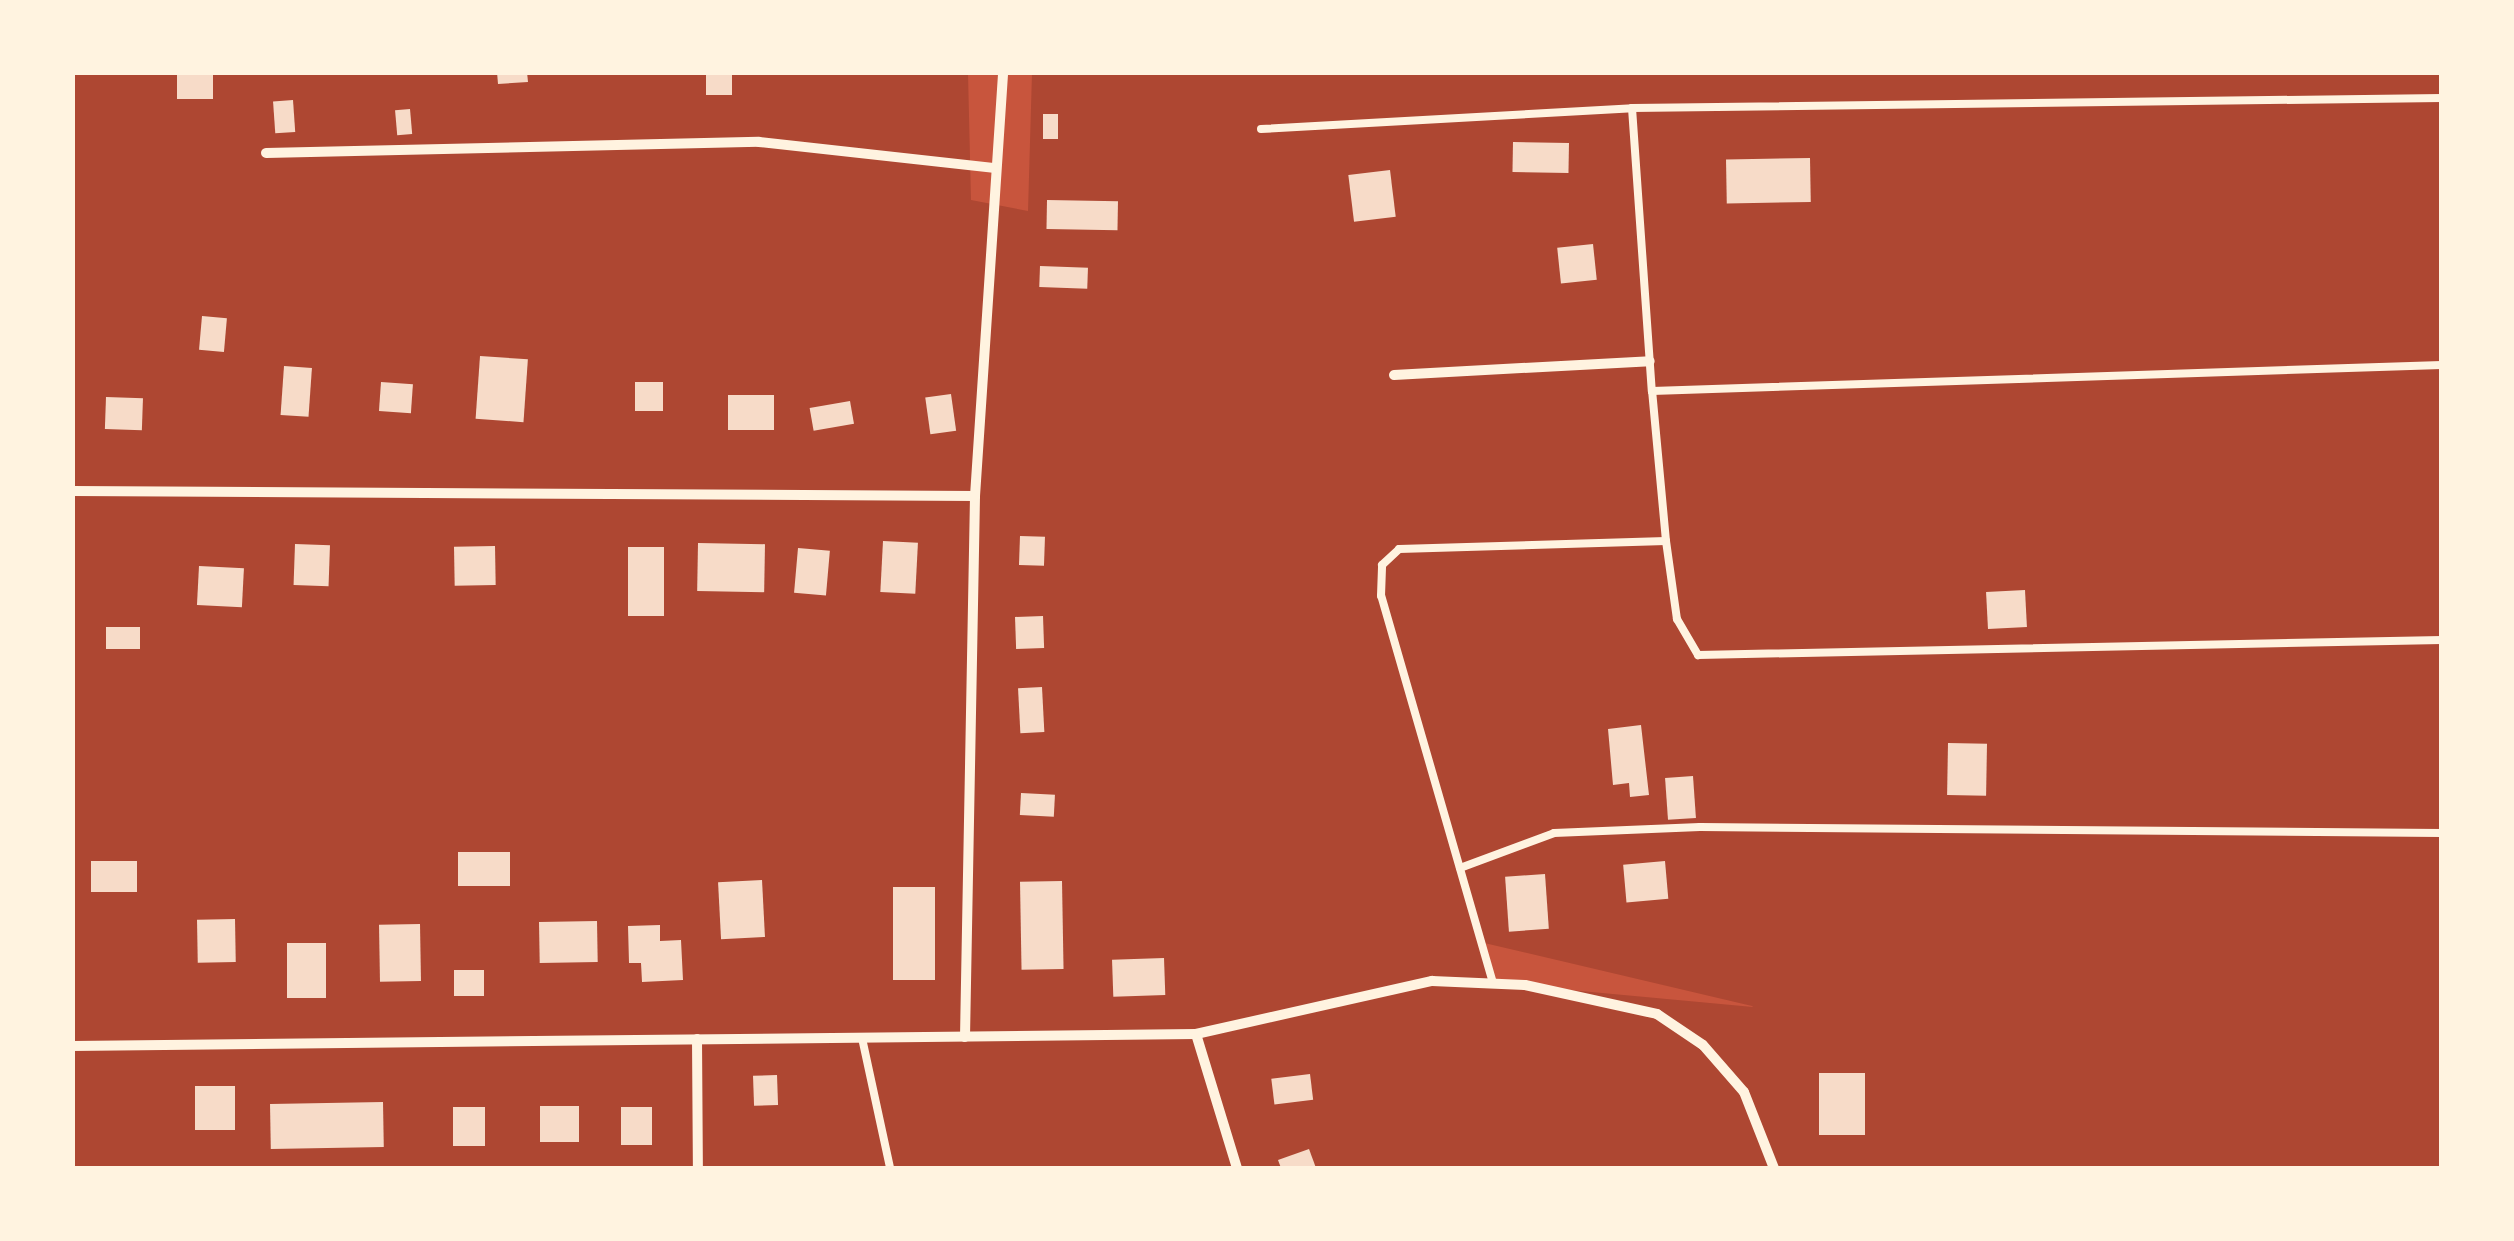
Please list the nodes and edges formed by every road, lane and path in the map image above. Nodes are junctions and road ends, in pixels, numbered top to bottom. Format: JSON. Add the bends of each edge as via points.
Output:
{"nodes":[{"id":1,"x":1003,"y":72,"type":"edge"},
{"id":2,"x":2442,"y":98,"type":"edge"},
{"id":3,"x":1632,"y":108,"type":"junction"},
{"id":4,"x":1260,"y":129,"type":"dead end"},
{"id":5,"x":266,"y":152,"type":"dead end"},
{"id":6,"x":996,"y":168,"type":"junction"},
{"id":7,"x":1650,"y":361,"type":"junction"},
{"id":8,"x":2442,"y":366,"type":"edge"},
{"id":9,"x":1394,"y":374,"type":"dead end"},
{"id":10,"x":1652,"y":391,"type":"junction"},
{"id":11,"x":72,"y":490,"type":"edge"},
{"id":12,"x":975,"y":496,"type":"junction"},
{"id":13,"x":1666,"y":540,"type":"junction"},
{"id":14,"x":2442,"y":640,"type":"edge"},
{"id":15,"x":2442,"y":833,"type":"edge"},
{"id":16,"x":1460,"y":868,"type":"junction"},
{"id":17,"x":1493,"y":983,"type":"junction"},
{"id":18,"x":1196,"y":1034,"type":"junction"},
{"id":19,"x":862,"y":1038,"type":"junction"},
{"id":20,"x":965,"y":1038,"type":"junction"},
{"id":21,"x":698,"y":1040,"type":"junction"},
{"id":22,"x":72,"y":1046,"type":"edge"},
{"id":23,"x":698,"y":1168,"type":"edge"},
{"id":24,"x":890,"y":1168,"type":"edge"},
{"id":25,"x":1237,"y":1168,"type":"edge"},
{"id":26,"x":1774,"y":1168,"type":"edge"}],
"edges":[{"from":1,"to":6,"type":"street"},
{"from":2,"to":3,"type":"lane"},
{"from":3,"to":4,"type":"lane"},
{"from":3,"to":7,"type":"lane"},
{"from":5,"to":6,"type":"street","via":[[759,142]]},
{"from":6,"to":12,"type":"street"},
{"from":7,"to":9,"type":"street"},
{"from":7,"to":10,"type":"lane"},
{"from":8,"to":10,"type":"lane"},
{"from":10,"to":13,"type":"lane"},
{"from":11,"to":12,"type":"street"},
{"from":12,"to":20,"type":"street"},
{"from":13,"to":14,"type":"lane","via":[[1676,620],[1698,655]]},
{"from":13,"to":16,"type":"lane","via":[[1399,549],[1382,565],[1381,596]]},
{"from":15,"to":16,"type":"lane","via":[[1700,827],[1554,834]]},
{"from":16,"to":17,"type":"lane"},
{"from":17,"to":18,"type":"street","via":[[1432,980]]},
{"from":17,"to":26,"type":"street","via":[[1657,1014],[1704,1045],[1744,1092]]},
{"from":18,"to":20,"type":"street"},
{"from":18,"to":25,"type":"street"},
{"from":19,"to":20,"type":"street"},
{"from":19,"to":21,"type":"street"},
{"from":19,"to":24,"type":"lane"},
{"from":21,"to":22,"type":"street"},
{"from":21,"to":23,"type":"street"}]}
